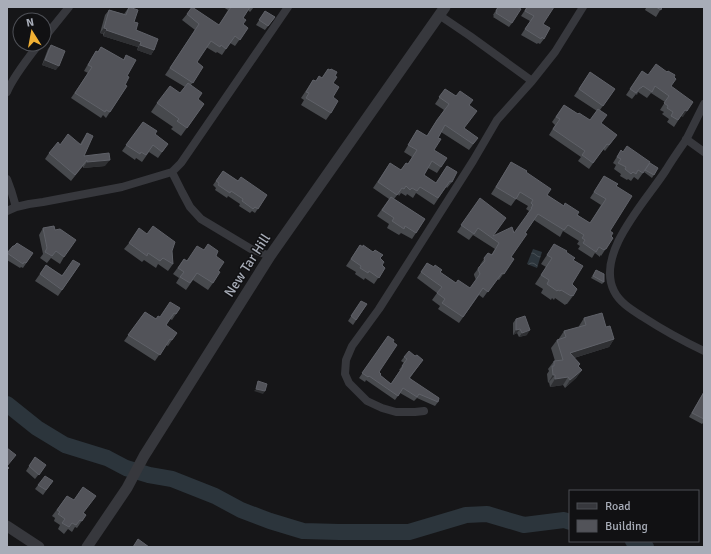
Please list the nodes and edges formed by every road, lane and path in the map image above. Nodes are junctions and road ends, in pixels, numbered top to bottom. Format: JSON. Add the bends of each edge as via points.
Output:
{"nodes":[{"id":1,"x":70,"y":7,"type":"edge"},
{"id":2,"x":288,"y":7,"type":"edge"},
{"id":3,"x":583,"y":7,"type":"edge"},
{"id":4,"x":442,"y":11,"type":"edge"},
{"id":5,"x":52,"y":28,"type":"edge"},
{"id":6,"x":33,"y":52,"type":"edge"},
{"id":7,"x":532,"y":81,"type":"junction"},
{"id":8,"x":7,"y":92,"type":"edge"},
{"id":9,"x":704,"y":104,"type":"edge"},
{"id":10,"x":686,"y":139,"type":"junction"},
{"id":11,"x":704,"y":152,"type":"edge"},
{"id":12,"x":172,"y":172,"type":"junction"},
{"id":13,"x":7,"y":179,"type":"edge"},
{"id":14,"x":16,"y":207,"type":"junction"},
{"id":15,"x":7,"y":211,"type":"edge"},
{"id":16,"x":270,"y":256,"type":"junction"},
{"id":17,"x":704,"y":351,"type":"edge"},
{"id":18,"x":424,"y":411,"type":"dead end"},
{"id":19,"x":7,"y":526,"type":"edge"},
{"id":20,"x":39,"y":547,"type":"edge"},
{"id":21,"x":87,"y":547,"type":"edge"}],
"edges":[{"from":1,"to":5,"type":"street"},
{"from":2,"to":12,"type":"street","via":[[181,163]]},
{"from":3,"to":7,"type":"street","via":[[555,52]]},
{"from":4,"to":7,"type":"street","via":[[476,41]]},
{"from":4,"to":16,"type":"street","name":"New Tar Hill"},
{"from":6,"to":8,"type":"street"},
{"from":7,"to":18,"type":"street","via":[[492,127],[379,309],[352,346],[346,360],[345,374],[349,383],[367,401],[396,412]]},
{"from":9,"to":10,"type":"street"},
{"from":10,"to":11,"type":"street"},
{"from":10,"to":17,"type":"street","via":[[618,240],[610,276],[614,292],[624,304],[669,334]]},
{"from":12,"to":14,"type":"street","via":[[122,187]]},
{"from":12,"to":16,"type":"street","via":[[190,207],[201,218],[251,249]]},
{"from":13,"to":14,"type":"street"},
{"from":14,"to":15,"type":"street"},
{"from":16,"to":21,"type":"street","name":"New Tar Hill","via":[[144,456],[127,488]]},
{"from":19,"to":20,"type":"street"}]}
